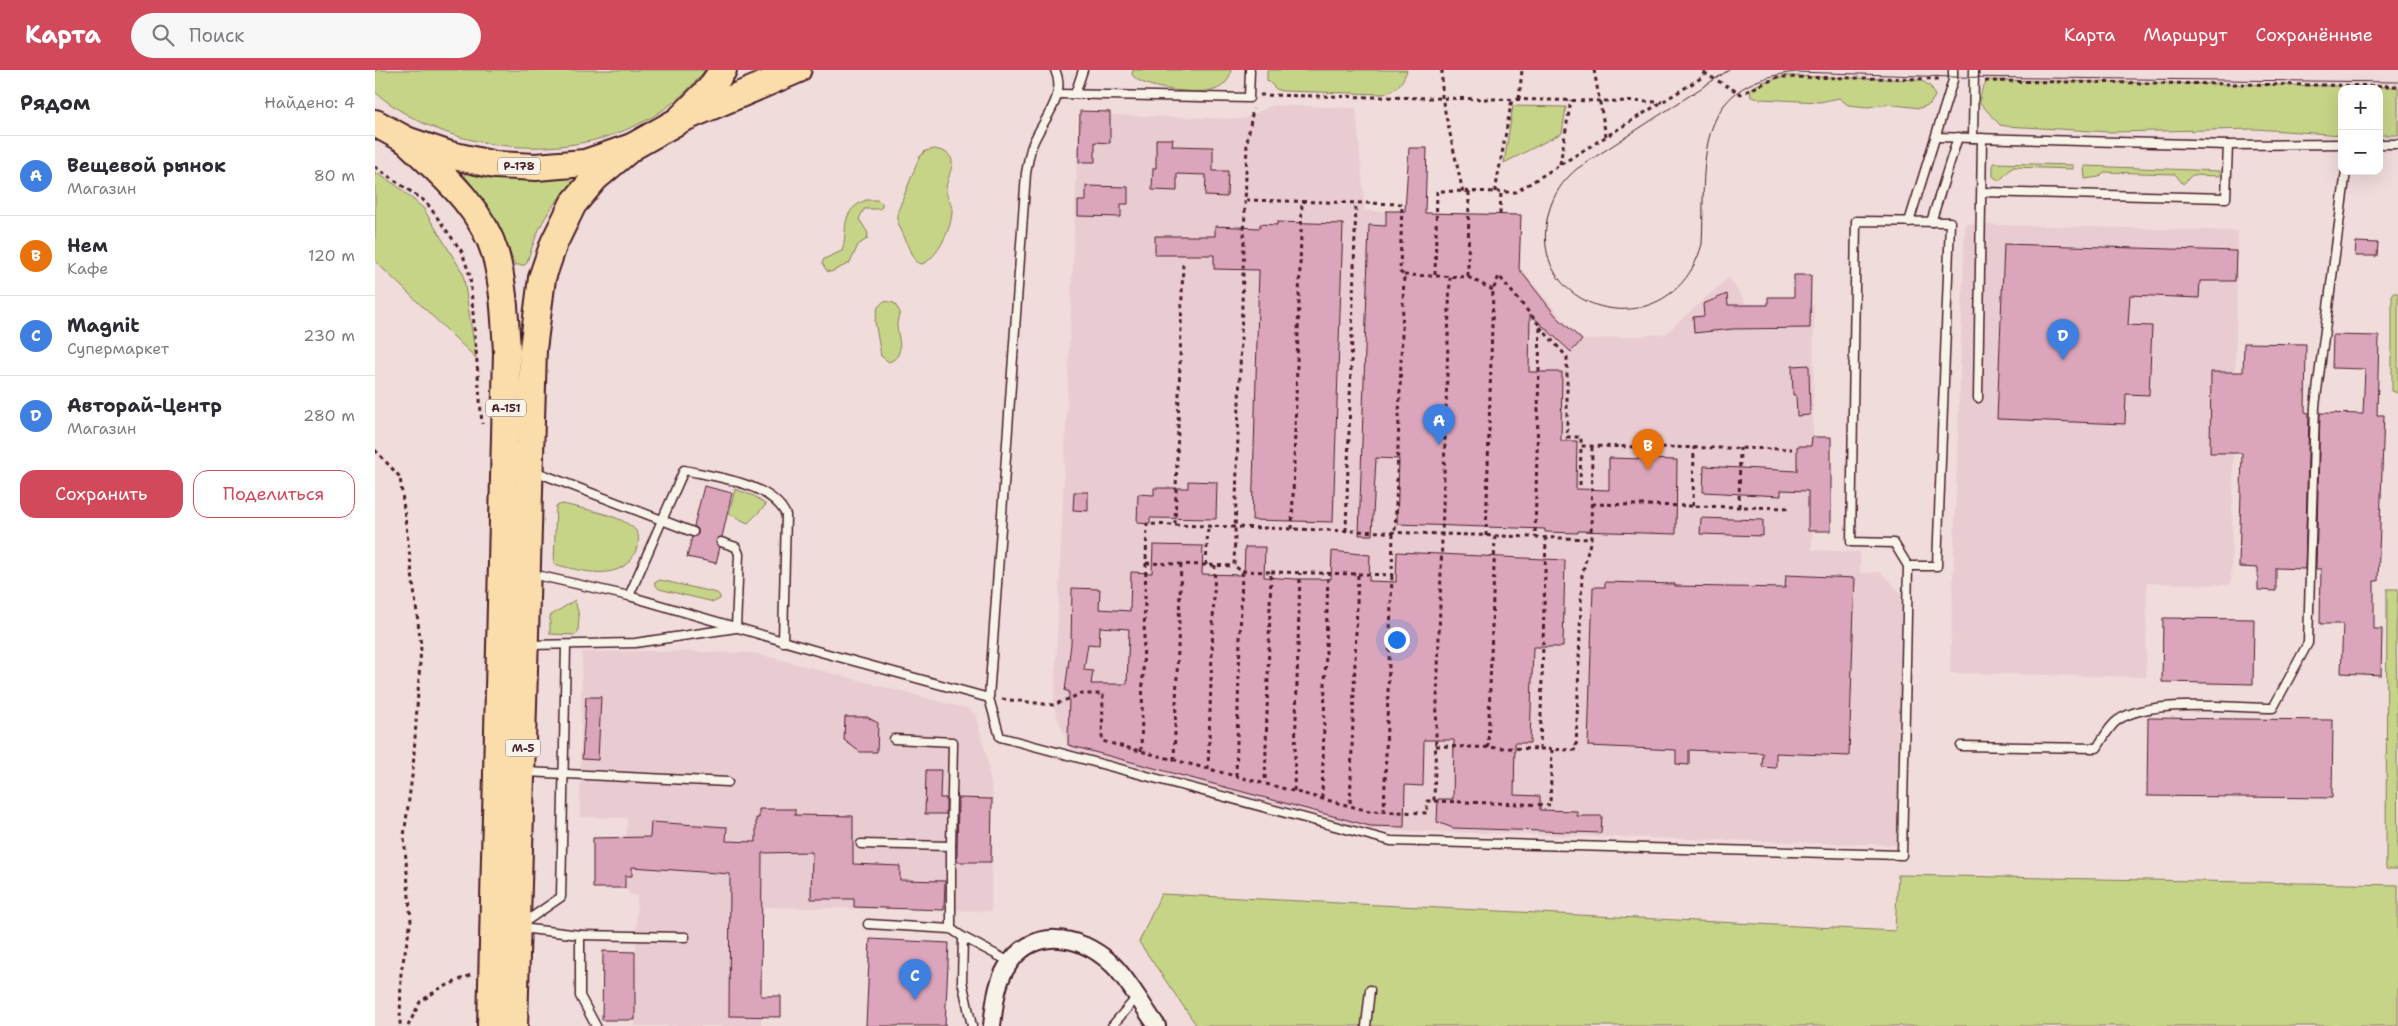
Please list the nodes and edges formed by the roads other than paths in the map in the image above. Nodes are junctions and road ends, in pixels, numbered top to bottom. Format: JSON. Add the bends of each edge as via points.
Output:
{"nodes":[{"id":1,"x":723,"y":70,"type":"edge"},
{"id":2,"x":798,"y":70,"type":"edge"},
{"id":3,"x":1055,"y":70,"type":"edge"},
{"id":4,"x":1083,"y":70,"type":"edge"},
{"id":5,"x":1250,"y":70,"type":"edge"},
{"id":6,"x":1953,"y":70,"type":"edge"},
{"id":7,"x":1975,"y":70,"type":"edge"},
{"id":8,"x":1059,"y":94,"type":"junction"},
{"id":9,"x":1075,"y":94,"type":"junction"},
{"id":10,"x":678,"y":122,"type":"junction"},
{"id":11,"x":387,"y":127,"type":"edge"},
{"id":12,"x":1936,"y":137,"type":"junction"},
{"id":13,"x":1958,"y":137,"type":"junction"},
{"id":14,"x":1973,"y":138,"type":"junction"},
{"id":15,"x":1982,"y":138,"type":"junction"},
{"id":16,"x":2227,"y":144,"type":"junction"},
{"id":17,"x":2338,"y":144,"type":"edge"},
{"id":18,"x":2383,"y":144,"type":"edge"},
{"id":19,"x":2398,"y":144,"type":"edge"},
{"id":20,"x":632,"y":147,"type":"junction"},
{"id":21,"x":2345,"y":175,"type":"edge"},
{"id":22,"x":1982,"y":192,"type":"junction"},
{"id":23,"x":1909,"y":222,"type":"junction"},
{"id":24,"x":1931,"y":222,"type":"junction"},
{"id":25,"x":1978,"y":398,"type":"dead end"},
{"id":26,"x":529,"y":469,"type":"junction"},
{"id":27,"x":661,"y":521,"type":"junction"},
{"id":28,"x":693,"y":532,"type":"dead end"},
{"id":29,"x":721,"y":542,"type":"dead end"},
{"id":30,"x":1908,"y":566,"type":"junction"},
{"id":31,"x":527,"y":573,"type":"junction"},
{"id":32,"x":629,"y":596,"type":"junction"},
{"id":33,"x":736,"y":628,"type":"junction"},
{"id":34,"x":783,"y":642,"type":"junction"},
{"id":35,"x":525,"y":645,"type":"junction"},
{"id":36,"x":566,"y":646,"type":"junction"},
{"id":37,"x":989,"y":698,"type":"junction"},
{"id":38,"x":499,"y":709,"type":"joint"},
{"id":39,"x":894,"y":739,"type":"dead end"},
{"id":40,"x":1961,"y":746,"type":"dead end"},
{"id":41,"x":522,"y":772,"type":"junction"},
{"id":42,"x":562,"y":774,"type":"junction"},
{"id":43,"x":728,"y":782,"type":"dead end"},
{"id":44,"x":861,"y":844,"type":"dead end"},
{"id":45,"x":951,"y":846,"type":"junction"},
{"id":46,"x":868,"y":924,"type":"dead end"},
{"id":47,"x":505,"y":928,"type":"junction"},
{"id":48,"x":951,"y":929,"type":"junction"},
{"id":49,"x":580,"y":935,"type":"junction"},
{"id":50,"x":685,"y":937,"type":"dead end"},
{"id":51,"x":963,"y":937,"type":"junction"},
{"id":52,"x":1010,"y":962,"type":"junction"},
{"id":53,"x":1370,"y":990,"type":"dead end"},
{"id":54,"x":1136,"y":998,"type":"junction"},
{"id":55,"x":1155,"y":1024,"type":"edge"},
{"id":56,"x":491,"y":1026,"type":"edge"},
{"id":57,"x":514,"y":1026,"type":"edge"},
{"id":58,"x":596,"y":1026,"type":"edge"},
{"id":59,"x":972,"y":1026,"type":"edge"},
{"id":60,"x":992,"y":1026,"type":"edge"},
{"id":61,"x":1112,"y":1026,"type":"edge"},
{"id":62,"x":1366,"y":1026,"type":"edge"}],
"edges":[{"from":1,"to":10,"type":"highway","via":[[710,89]]},
{"from":2,"to":10,"type":"main road"},
{"from":3,"to":8,"type":"lane","via":[[1059,78]]},
{"from":4,"to":9,"type":"lane"},
{"from":5,"to":9,"type":"lane","via":[[1249,98]]},
{"from":6,"to":12,"type":"lane"},
{"from":7,"to":14,"type":"lane"},
{"from":8,"to":9,"type":"lane"},
{"from":8,"to":37,"type":"lane","via":[[1032,145],[1026,173]]},
{"from":10,"to":20,"type":"highway","number":"Р-178"},
{"from":11,"to":20,"type":"highway","number":"Р-178","via":[[450,155],[495,165],[536,168],[585,163]]},
{"from":11,"to":38,"type":"highway","number":"А-151","via":[[451,184],[471,208],[495,252],[507,352]]},
{"from":12,"to":13,"type":"lane"},
{"from":12,"to":23,"type":"lane"},
{"from":13,"to":14,"type":"lane"},
{"from":13,"to":24,"type":"lane"},
{"from":14,"to":15,"type":"lane"},
{"from":15,"to":16,"type":"lane"},
{"from":15,"to":22,"type":"lane"},
{"from":16,"to":17,"type":"lane"},
{"from":16,"to":22,"type":"lane","via":[[2226,198]]},
{"from":18,"to":19,"type":"lane"},
{"from":20,"to":26,"type":"highway","number":"А-151","via":[[595,178],[573,204],[542,278],[533,349]]},
{"from":21,"to":40,"type":"lane","via":[[2315,406],[2308,643],[2273,708],[2166,707],[2137,710],[2116,721],[2097,748]]},
{"from":22,"to":25,"type":"lane"},
{"from":23,"to":24,"type":"lane"},
{"from":23,"to":30,"type":"lane","via":[[1856,222],[1851,542],[1894,543]]},
{"from":24,"to":30,"type":"lane","via":[[1950,222],[1937,566]]},
{"from":26,"to":27,"type":"lane"},
{"from":26,"to":31,"type":"highway","number":"М-5"},
{"from":27,"to":28,"type":"lane"},
{"from":27,"to":32,"type":"lane"},
{"from":27,"to":34,"type":"lane","via":[[684,470],[767,493],[782,506],[786,515]]},
{"from":29,"to":33,"type":"lane","via":[[736,547],[739,554]]},
{"from":30,"to":37,"type":"lane","via":[[1902,855],[1391,841],[1000,738]]},
{"from":31,"to":32,"type":"lane"},
{"from":31,"to":35,"type":"highway","number":"М-5"},
{"from":32,"to":33,"type":"lane"},
{"from":33,"to":34,"type":"lane"},
{"from":33,"to":36,"type":"lane","via":[[635,643]]},
{"from":34,"to":37,"type":"lane"},
{"from":35,"to":36,"type":"lane"},
{"from":35,"to":41,"type":"highway","number":"М-5"},
{"from":36,"to":42,"type":"lane"},
{"from":38,"to":47,"type":"highway","number":"М-5"},
{"from":39,"to":45,"type":"lane","via":[[953,742]]},
{"from":41,"to":42,"type":"lane"},
{"from":41,"to":47,"type":"highway","number":"М-5"},
{"from":42,"to":43,"type":"lane"},
{"from":42,"to":47,"type":"lane","via":[[561,897]]},
{"from":44,"to":45,"type":"lane"},
{"from":45,"to":48,"type":"lane"},
{"from":46,"to":48,"type":"lane"},
{"from":47,"to":49,"type":"lane"},
{"from":47,"to":56,"type":"highway","number":"М-5","via":[[492,972]]},
{"from":47,"to":57,"type":"highway","number":"М-5"},
{"from":48,"to":51,"type":"lane"},
{"from":49,"to":50,"type":"lane"},
{"from":49,"to":58,"type":"lane","via":[[580,996]]},
{"from":51,"to":52,"type":"lane"},
{"from":51,"to":59,"type":"lane","via":[[962,981]]},
{"from":52,"to":54,"type":"street","via":[[1029,945],[1043,939],[1061,937],[1080,942],[1113,965]]},
{"from":52,"to":60,"type":"street","via":[[999,985]]},
{"from":53,"to":62,"type":"lane"},
{"from":54,"to":55,"type":"street"},
{"from":54,"to":61,"type":"lane"}]}
